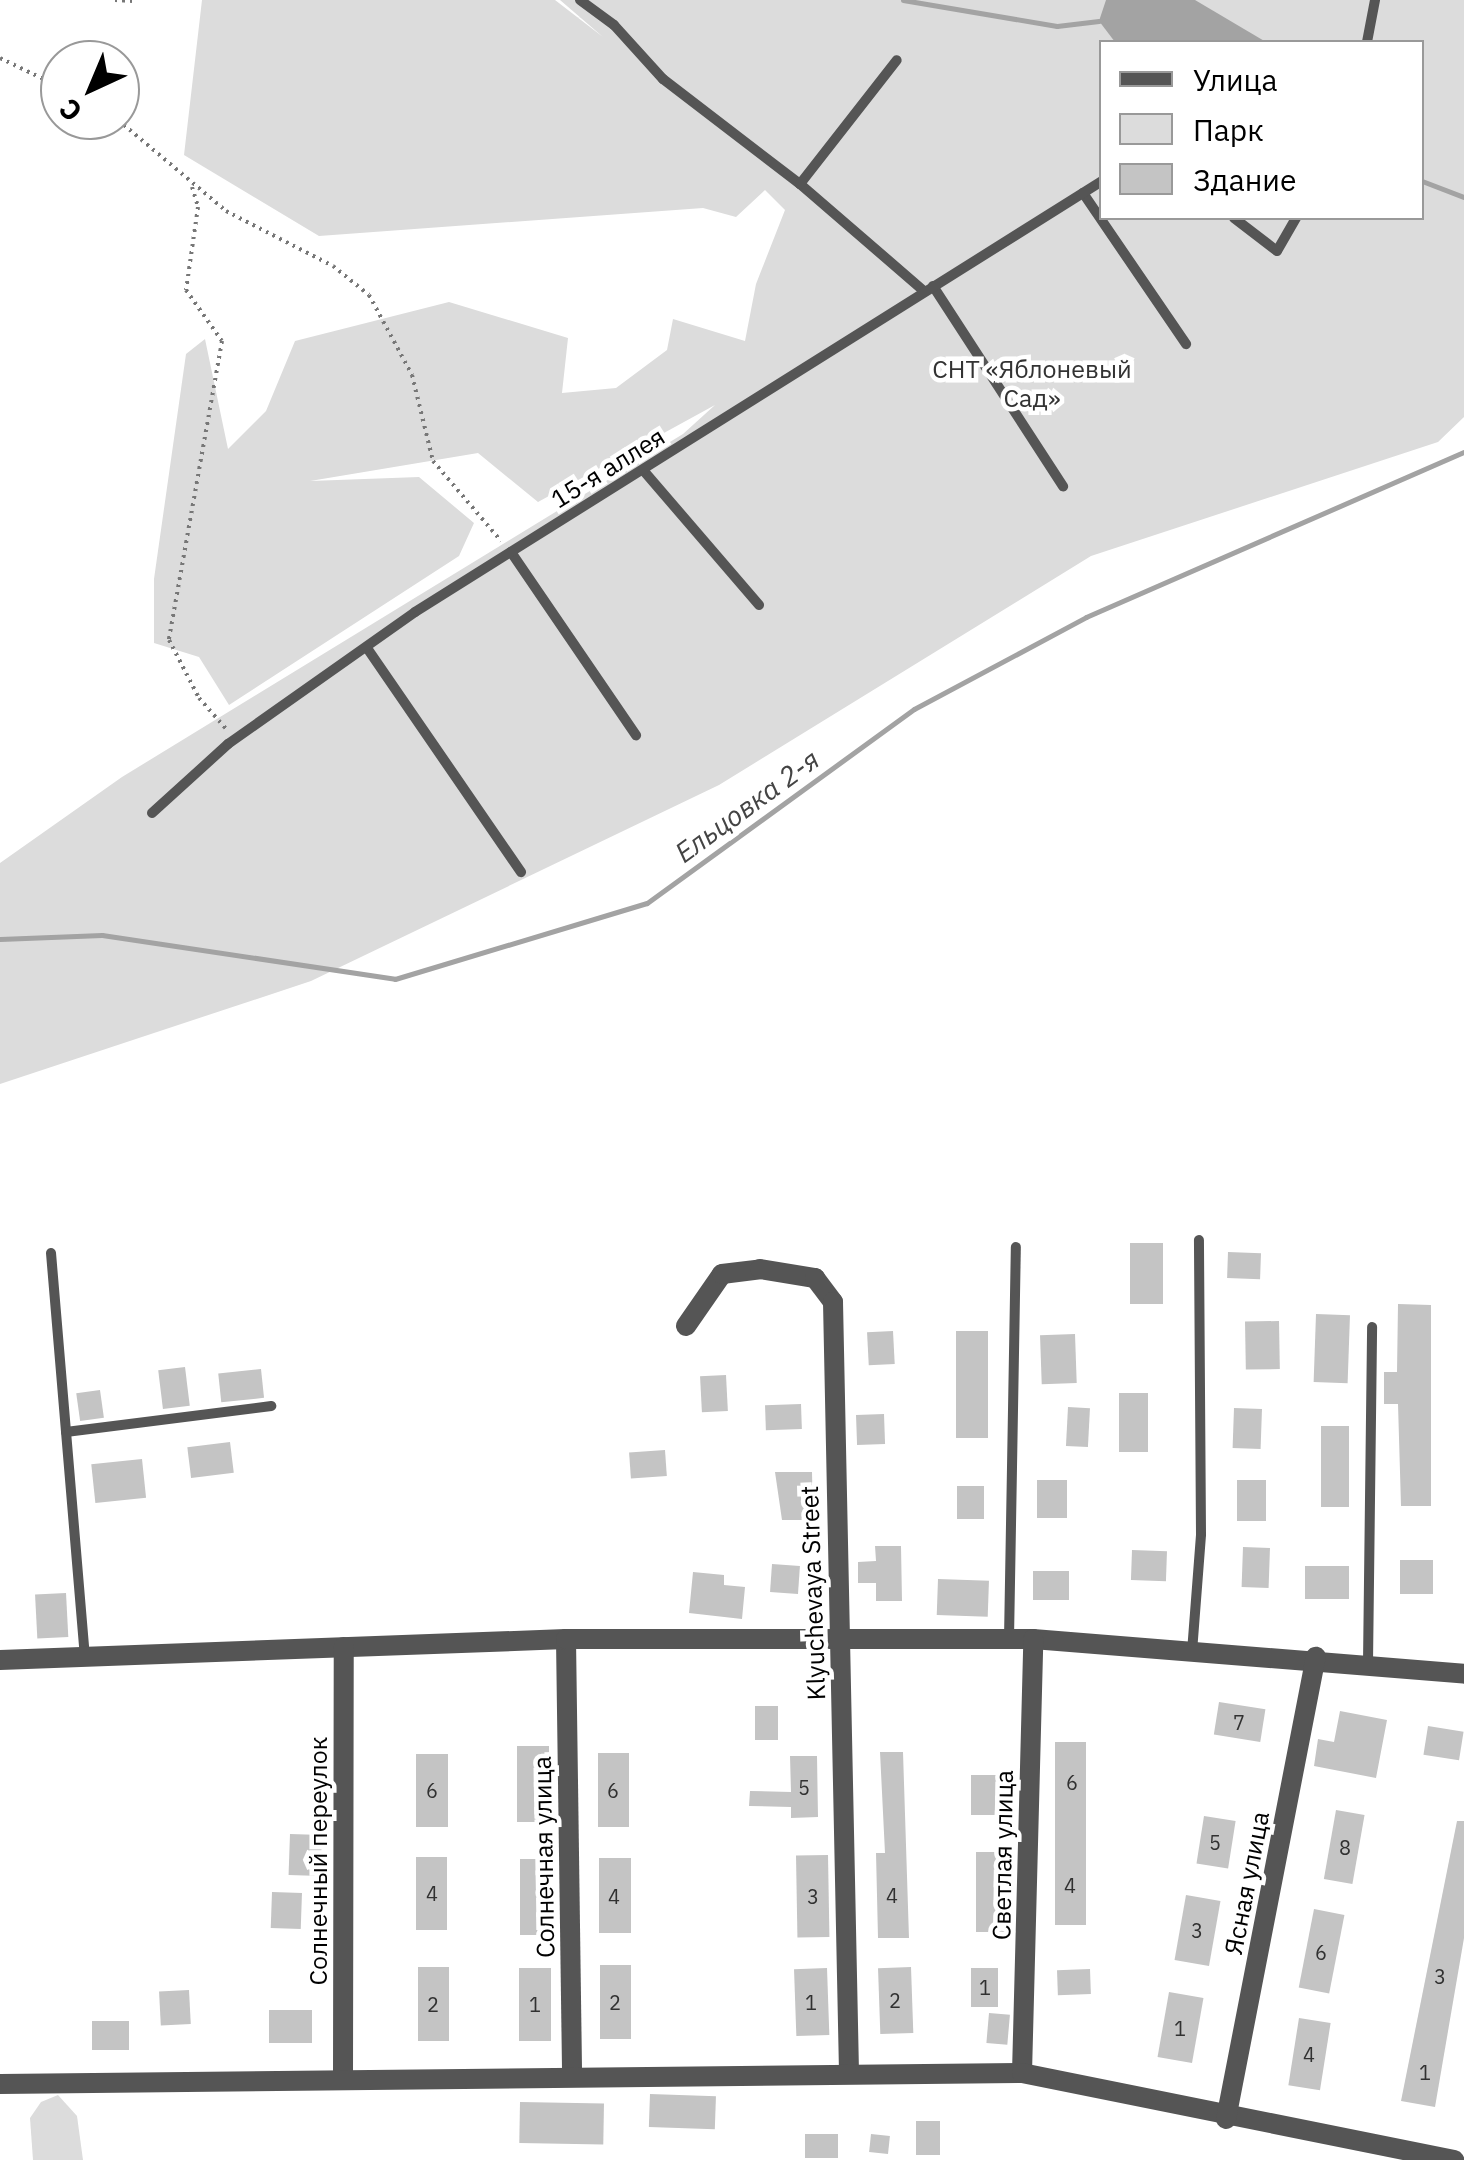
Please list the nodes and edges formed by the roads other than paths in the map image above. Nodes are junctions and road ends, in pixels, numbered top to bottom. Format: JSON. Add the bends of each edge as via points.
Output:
{"nodes":[{"id":1,"x":580,"y":0,"type":"edge"},
{"id":2,"x":1375,"y":0,"type":"edge"},
{"id":3,"x":1366,"y":40,"type":"edge"},
{"id":4,"x":897,"y":60,"type":"dead end"},
{"id":5,"x":1099,"y":183,"type":"edge"},
{"id":6,"x":800,"y":184,"type":"junction"},
{"id":7,"x":1082,"y":192,"type":"junction"},
{"id":8,"x":1099,"y":217,"type":"edge"},
{"id":9,"x":1101,"y":220,"type":"edge"},
{"id":10,"x":1237,"y":220,"type":"edge"},
{"id":11,"x":1295,"y":220,"type":"edge"},
{"id":12,"x":928,"y":289,"type":"junction"},
{"id":13,"x":1186,"y":344,"type":"dead end"},
{"id":14,"x":643,"y":470,"type":"junction"},
{"id":15,"x":1063,"y":486,"type":"dead end"},
{"id":16,"x":511,"y":552,"type":"junction"},
{"id":17,"x":759,"y":605,"type":"dead end"},
{"id":18,"x":367,"y":648,"type":"junction"},
{"id":19,"x":636,"y":735,"type":"dead end"},
{"id":20,"x":152,"y":813,"type":"dead end"},
{"id":21,"x":521,"y":872,"type":"dead end"},
{"id":22,"x":1199,"y":1240,"type":"dead end"},
{"id":23,"x":1016,"y":1247,"type":"dead end"},
{"id":24,"x":51,"y":1253,"type":"dead end"},
{"id":25,"x":686,"y":1326,"type":"dead end"},
{"id":26,"x":1372,"y":1327,"type":"dead end"},
{"id":27,"x":271,"y":1406,"type":"dead end"},
{"id":28,"x":66,"y":1432,"type":"junction"},
{"id":29,"x":566,"y":1639,"type":"junction"},
{"id":30,"x":1009,"y":1639,"type":"junction"},
{"id":31,"x":1033,"y":1639,"type":"junction"},
{"id":32,"x":840,"y":1640,"type":"junction"},
{"id":33,"x":344,"y":1647,"type":"junction"},
{"id":34,"x":1192,"y":1653,"type":"junction"},
{"id":35,"x":1316,"y":1657,"type":"junction"},
{"id":36,"x":85,"y":1659,"type":"junction"},
{"id":37,"x":0,"y":1660,"type":"edge"},
{"id":38,"x":1368,"y":1663,"type":"junction"},
{"id":39,"x":1464,"y":1674,"type":"edge"},
{"id":40,"x":849,"y":2072,"type":"junction"},
{"id":41,"x":1022,"y":2073,"type":"junction"},
{"id":42,"x":572,"y":2074,"type":"junction"},
{"id":43,"x":343,"y":2076,"type":"junction"},
{"id":44,"x":0,"y":2084,"type":"edge"},
{"id":45,"x":1226,"y":2119,"type":"junction"},
{"id":46,"x":1454,"y":2160,"type":"edge"}],
"edges":[{"from":1,"to":6,"type":"lane","via":[[663,79]]},
{"from":2,"to":3,"type":"lane"},
{"from":4,"to":6,"type":"lane"},
{"from":5,"to":7,"type":"lane","name":"15-я аллея"},
{"from":6,"to":12,"type":"lane"},
{"from":7,"to":8,"type":"lane"},
{"from":7,"to":12,"type":"lane","name":"15-я аллея"},
{"from":9,"to":13,"type":"lane"},
{"from":10,"to":11,"type":"lane","via":[[1276,251]]},
{"from":12,"to":14,"type":"lane","name":"15-я аллея"},
{"from":12,"to":15,"type":"lane"},
{"from":14,"to":16,"type":"lane","name":"15-я аллея"},
{"from":14,"to":17,"type":"lane"},
{"from":16,"to":18,"type":"lane","name":"15-я аллея"},
{"from":16,"to":19,"type":"lane"},
{"from":18,"to":20,"type":"lane","name":"15-я аллея","via":[[235,740]]},
{"from":18,"to":21,"type":"lane"},
{"from":22,"to":34,"type":"lane","via":[[1202,1534]]},
{"from":23,"to":30,"type":"lane"},
{"from":24,"to":28,"type":"lane"},
{"from":25,"to":32,"type":"street","name":"Klyuchevaya Street","via":[[722,1274],[760,1268],[815,1278],[833,1302]]},
{"from":26,"to":38,"type":"lane"},
{"from":27,"to":28,"type":"lane"},
{"from":28,"to":36,"type":"lane"},
{"from":29,"to":32,"type":"street"},
{"from":29,"to":33,"type":"street"},
{"from":29,"to":42,"type":"street","name":"Солнечная улица"},
{"from":30,"to":31,"type":"street"},
{"from":30,"to":32,"type":"street"},
{"from":31,"to":34,"type":"street"},
{"from":31,"to":41,"type":"street","name":"Светлая улица"},
{"from":32,"to":40,"type":"street","name":"Klyuchevaya Street"},
{"from":33,"to":36,"type":"street"},
{"from":33,"to":43,"type":"street","name":"Солнечный переулок"},
{"from":34,"to":35,"type":"street"},
{"from":35,"to":38,"type":"street"},
{"from":35,"to":45,"type":"street","name":"Ясная улица"},
{"from":36,"to":37,"type":"street"},
{"from":38,"to":39,"type":"street"},
{"from":40,"to":41,"type":"street"},
{"from":40,"to":42,"type":"street"},
{"from":41,"to":45,"type":"street"},
{"from":42,"to":43,"type":"street"},
{"from":43,"to":44,"type":"street"},
{"from":45,"to":46,"type":"street"}]}
